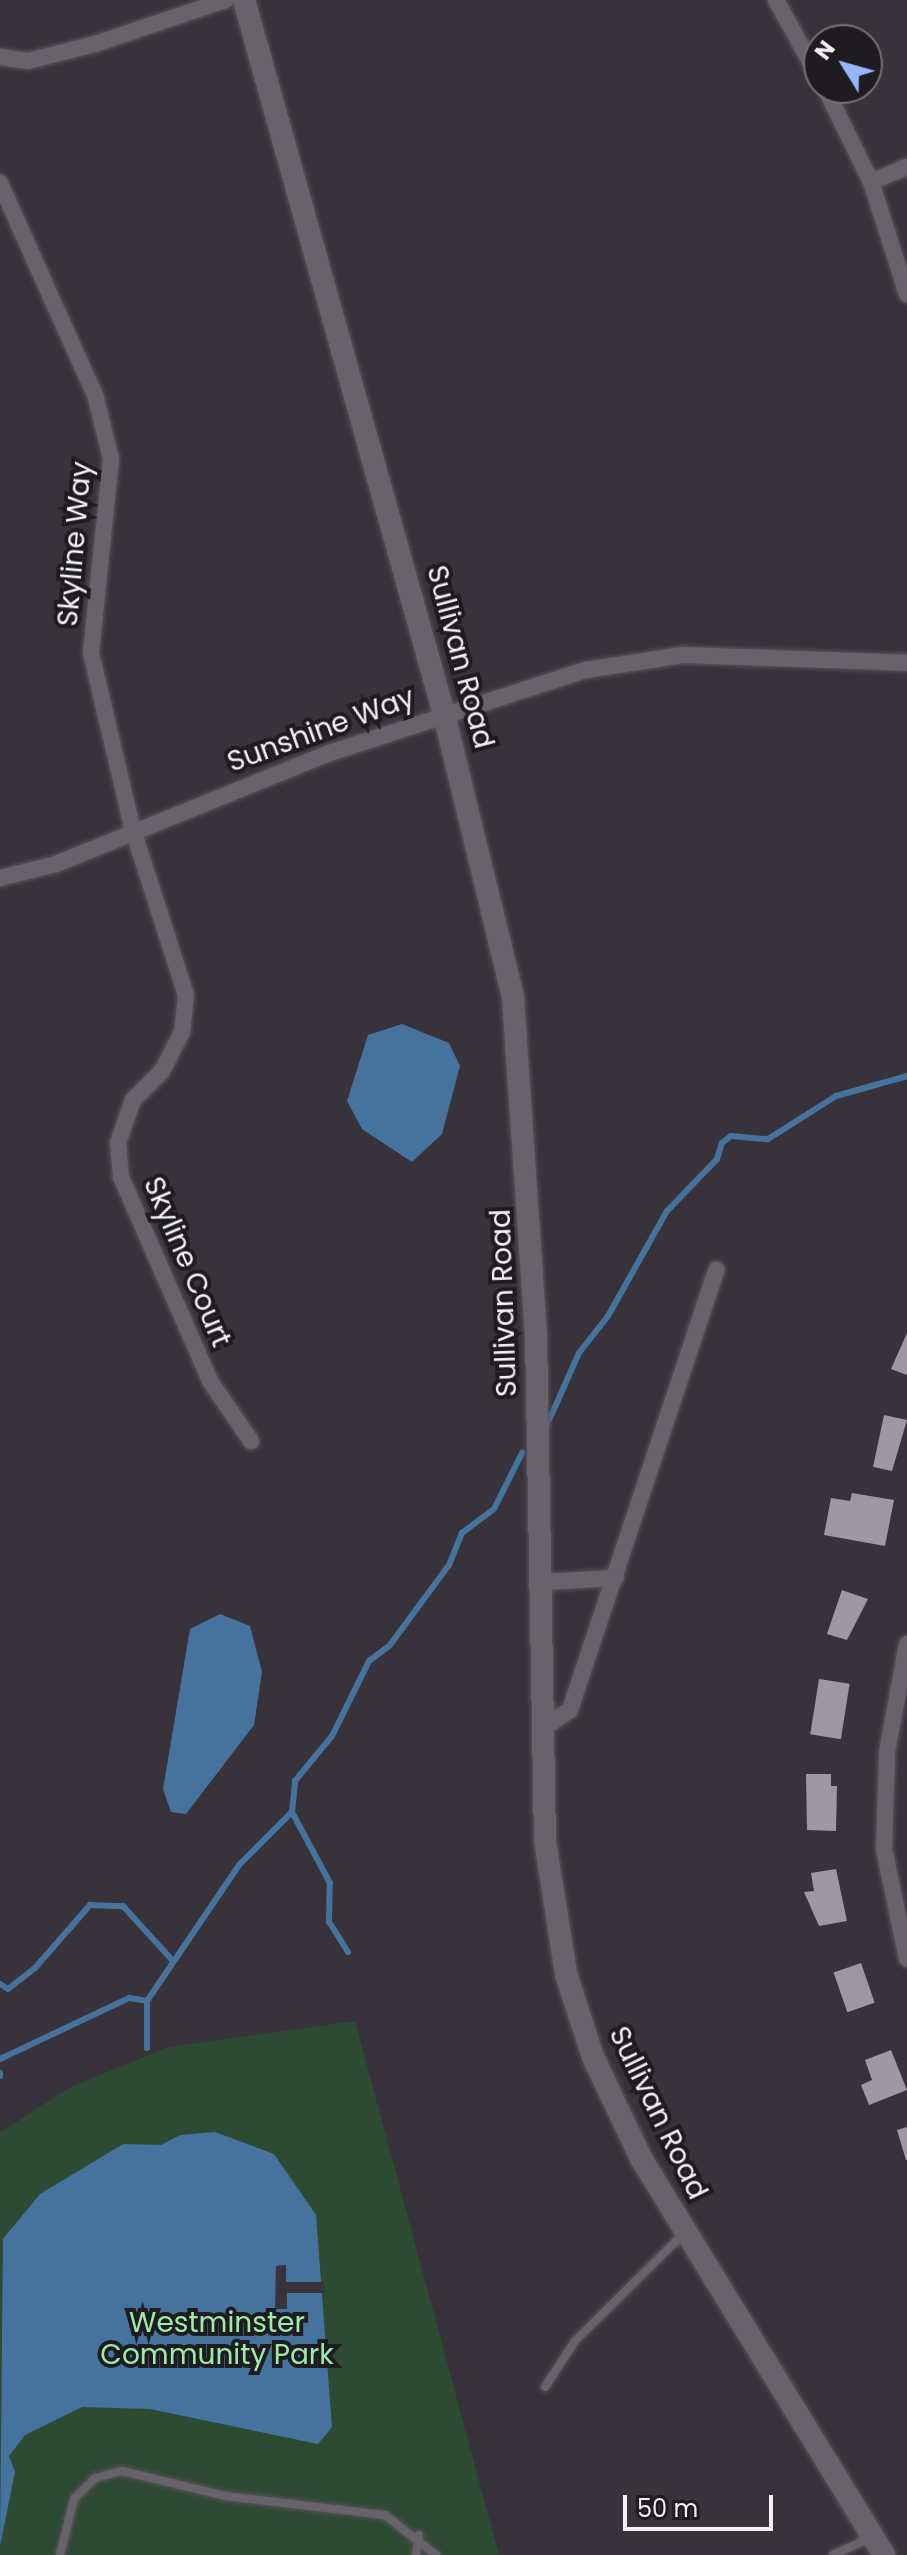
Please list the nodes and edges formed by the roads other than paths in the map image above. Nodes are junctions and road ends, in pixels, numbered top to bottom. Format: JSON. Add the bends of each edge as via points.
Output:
{"nodes":[{"id":1,"x":226,"y":0,"type":"edge"},
{"id":2,"x":244,"y":0,"type":"edge"},
{"id":3,"x":776,"y":0,"type":"edge"},
{"id":4,"x":803,"y":49,"type":"edge"},
{"id":5,"x":0,"y":57,"type":"edge"},
{"id":6,"x":833,"y":104,"type":"edge"},
{"id":7,"x":907,"y":167,"type":"edge"},
{"id":8,"x":871,"y":182,"type":"junction"},
{"id":9,"x":0,"y":183,"type":"edge"},
{"id":10,"x":907,"y":294,"type":"edge"},
{"id":11,"x":907,"y":663,"type":"edge"},
{"id":12,"x":444,"y":714,"type":"junction"},
{"id":13,"x":133,"y":830,"type":"junction"},
{"id":14,"x":0,"y":878,"type":"edge"},
{"id":15,"x":716,"y":1270,"type":"dead end"},
{"id":16,"x":251,"y":1441,"type":"dead end"},
{"id":17,"x":616,"y":1578,"type":"junction"},
{"id":18,"x":542,"y":1582,"type":"junction"},
{"id":19,"x":907,"y":1644,"type":"edge"},
{"id":20,"x":544,"y":1728,"type":"junction"},
{"id":21,"x":907,"y":1959,"type":"edge"},
{"id":22,"x":685,"y":2233,"type":"junction"},
{"id":23,"x":545,"y":2387,"type":"dead end"},
{"id":24,"x":419,"y":2535,"type":"junction"},
{"id":25,"x":878,"y":2546,"type":"edge"},
{"id":26,"x":60,"y":2555,"type":"edge"},
{"id":27,"x":416,"y":2555,"type":"edge"},
{"id":28,"x":436,"y":2555,"type":"edge"},
{"id":29,"x":833,"y":2555,"type":"edge"}],
"edges":[{"from":1,"to":5,"type":"street","via":[[28,61]]},
{"from":2,"to":12,"type":"street","name":"Sullivan Road"},
{"from":3,"to":4,"type":"street"},
{"from":6,"to":8,"type":"street"},
{"from":7,"to":8,"type":"street"},
{"from":8,"to":10,"type":"street"},
{"from":9,"to":13,"type":"street","name":"Skyline Way","via":[[96,398],[111,459],[91,653]]},
{"from":11,"to":12,"type":"street","name":"Sunshine Way","via":[[773,655],[649,659],[555,678]]},
{"from":12,"to":13,"type":"street","name":"Sunshine Way"},
{"from":12,"to":18,"type":"street","name":"Sullivan Road","via":[[493,898],[520,1051]]},
{"from":13,"to":14,"type":"street","name":"Sunshine Way"},
{"from":13,"to":16,"type":"street","name":"Skyline Court","via":[[186,995],[182,1032],[162,1071],[133,1100],[118,1143],[121,1177],[210,1381]]},
{"from":15,"to":17,"type":"street"},
{"from":17,"to":18,"type":"street"},
{"from":17,"to":20,"type":"street","via":[[570,1710]]},
{"from":18,"to":20,"type":"street","name":"Sullivan Road"},
{"from":19,"to":21,"type":"street","via":[[887,1752],[884,1849]]},
{"from":20,"to":22,"type":"street","name":"Sullivan Road","via":[[545,1841],[566,1974],[606,2089]]},
{"from":22,"to":23,"type":"lane","via":[[575,2341]]},
{"from":22,"to":25,"type":"street","name":"Sullivan Road"},
{"from":24,"to":26,"type":"lane","via":[[366,2510],[242,2499],[122,2471],[95,2478],[74,2499]]},
{"from":24,"to":27,"type":"lane"},
{"from":24,"to":28,"type":"lane"},
{"from":25,"to":29,"type":"lane"}]}
